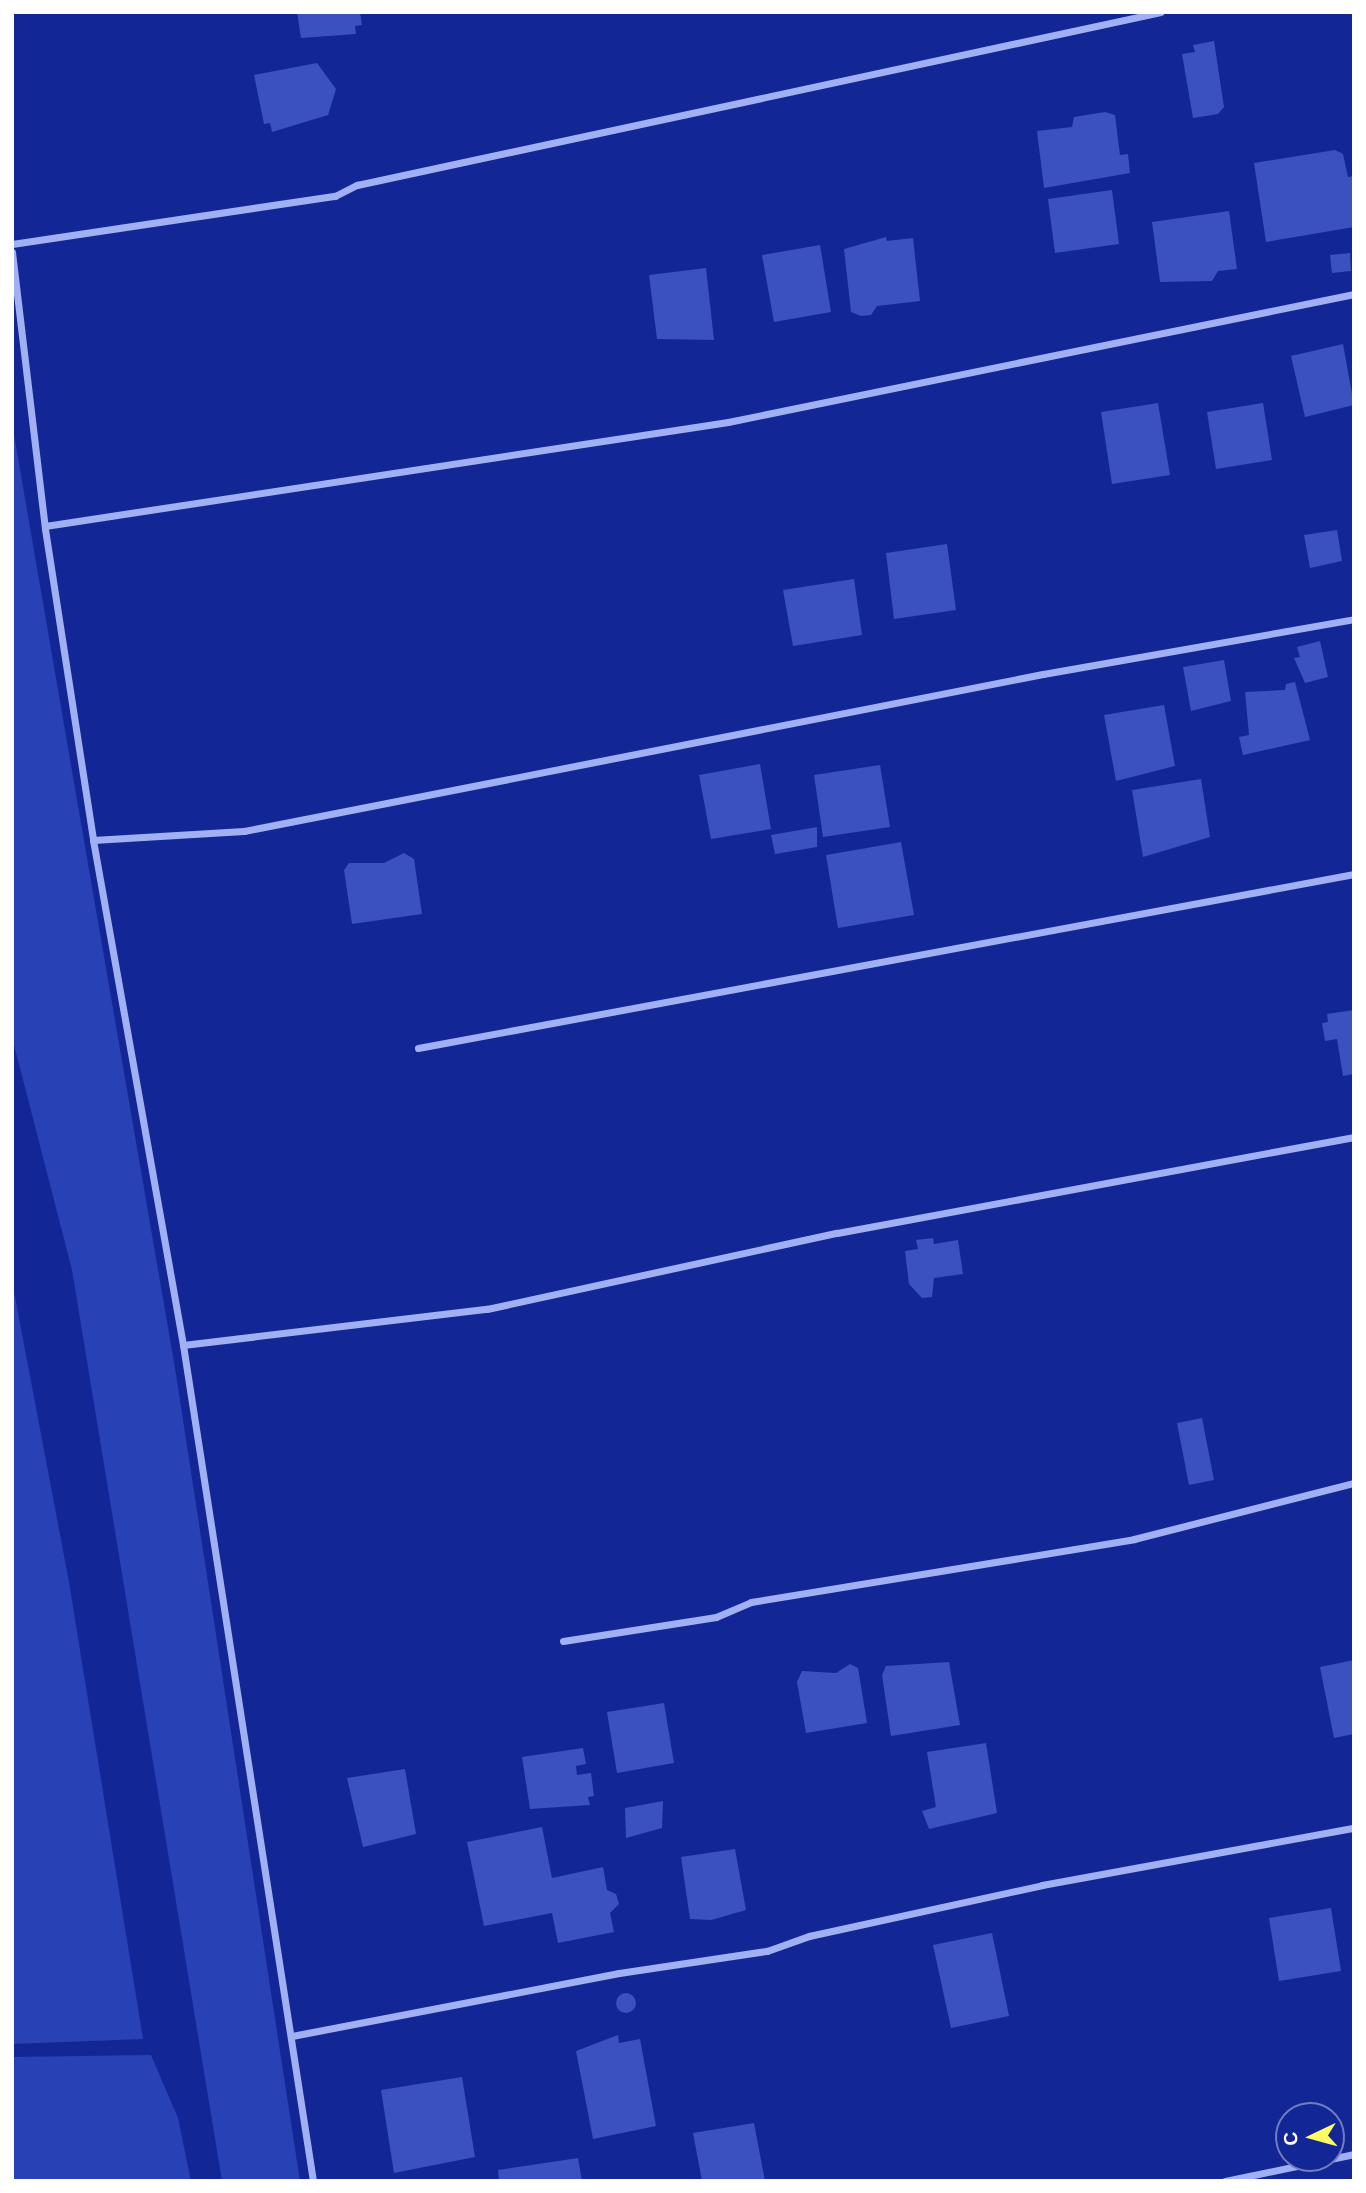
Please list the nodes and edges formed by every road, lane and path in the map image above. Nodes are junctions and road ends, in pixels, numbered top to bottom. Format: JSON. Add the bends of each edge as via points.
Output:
{"nodes":[{"id":1,"x":1161,"y":12,"type":"edge"},
{"id":2,"x":12,"y":244,"type":"edge"},
{"id":3,"x":12,"y":252,"type":"edge"},
{"id":4,"x":1354,"y":294,"type":"edge"},
{"id":5,"x":45,"y":526,"type":"junction"},
{"id":6,"x":1354,"y":619,"type":"edge"},
{"id":7,"x":93,"y":840,"type":"junction"},
{"id":8,"x":1354,"y":874,"type":"edge"},
{"id":9,"x":418,"y":1048,"type":"dead end"},
{"id":10,"x":1354,"y":1138,"type":"edge"},
{"id":11,"x":183,"y":1345,"type":"junction"},
{"id":12,"x":1354,"y":1483,"type":"edge"},
{"id":13,"x":563,"y":1642,"type":"dead end"},
{"id":14,"x":1354,"y":1828,"type":"edge"},
{"id":15,"x":292,"y":2036,"type":"junction"},
{"id":16,"x":1354,"y":2154,"type":"edge"},
{"id":17,"x":313,"y":2181,"type":"edge"},
{"id":18,"x":1225,"y":2181,"type":"edge"}],
"edges":[{"from":1,"to":2,"type":"street","via":[[357,185],[335,196]]},
{"from":3,"to":5,"type":"street"},
{"from":4,"to":5,"type":"street","via":[[729,422]]},
{"from":5,"to":7,"type":"street"},
{"from":6,"to":7,"type":"street","via":[[1002,681],[244,831]]},
{"from":7,"to":11,"type":"street"},
{"from":8,"to":9,"type":"street"},
{"from":10,"to":11,"type":"street","via":[[837,1233],[487,1309]]},
{"from":11,"to":15,"type":"street"},
{"from":12,"to":13,"type":"street","via":[[1134,1539],[751,1602],[716,1617]]},
{"from":14,"to":15,"type":"street","via":[[1042,1885],[809,1936],[767,1951],[619,1973]]},
{"from":15,"to":17,"type":"street"},
{"from":16,"to":18,"type":"street"}]}
